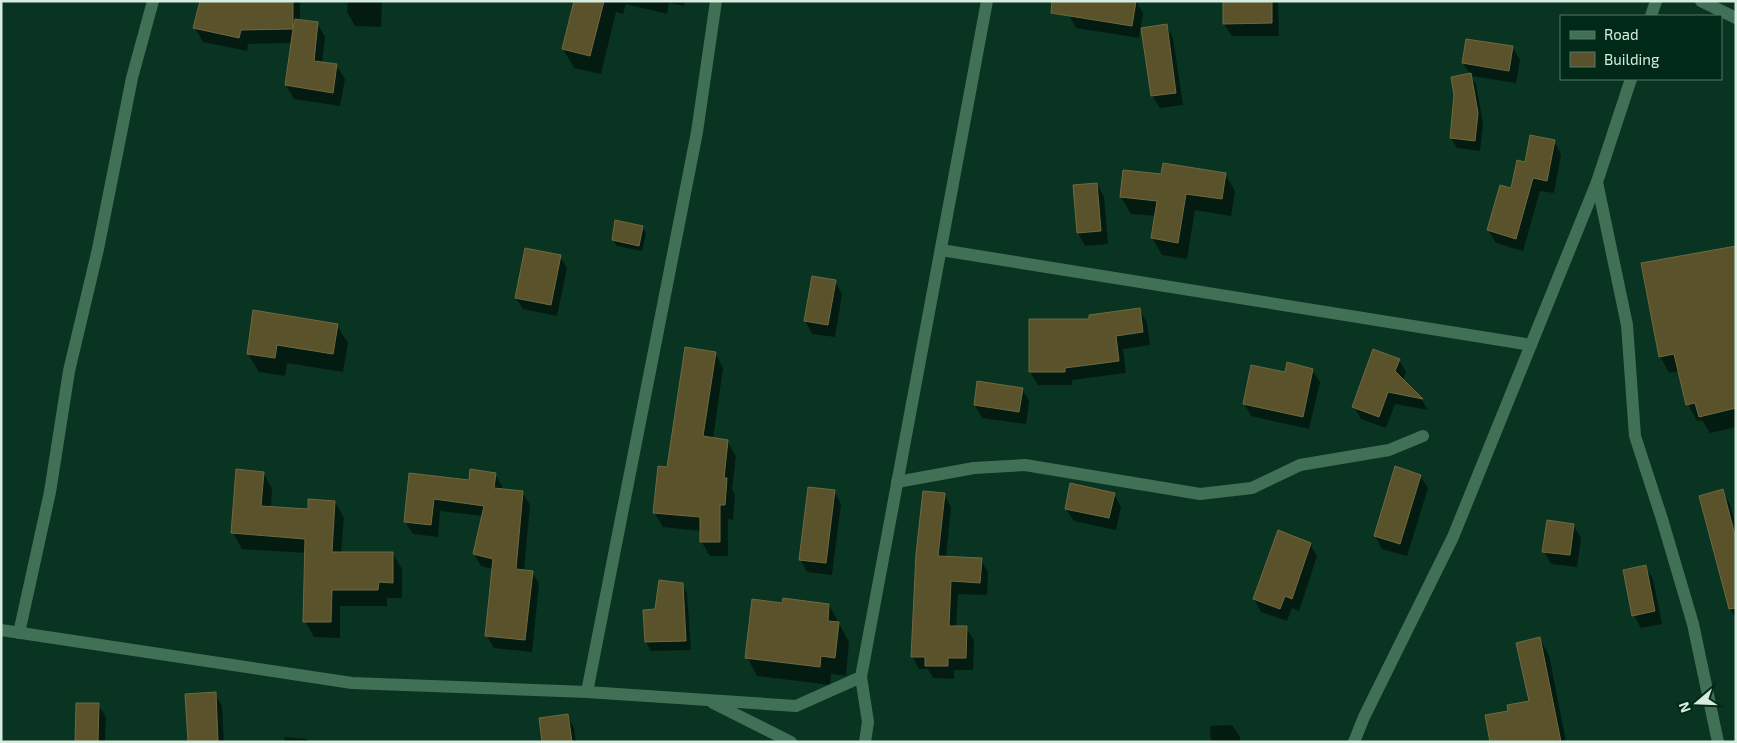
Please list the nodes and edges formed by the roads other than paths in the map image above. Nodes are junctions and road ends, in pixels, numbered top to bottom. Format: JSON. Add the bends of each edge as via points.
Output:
{"nodes":[{"id":1,"x":153,"y":1,"type":"edge"},
{"id":2,"x":716,"y":1,"type":"edge"},
{"id":3,"x":987,"y":1,"type":"edge"},
{"id":4,"x":1656,"y":1,"type":"edge"},
{"id":5,"x":1700,"y":1,"type":"edge"},
{"id":6,"x":1651,"y":15,"type":"edge"},
{"id":7,"x":1736,"y":18,"type":"edge"},
{"id":8,"x":1630,"y":80,"type":"edge"},
{"id":9,"x":1597,"y":182,"type":"junction"},
{"id":10,"x":941,"y":250,"type":"junction"},
{"id":11,"x":1531,"y":345,"type":"junction"},
{"id":12,"x":1423,"y":436,"type":"dead end"},
{"id":13,"x":898,"y":482,"type":"junction"},
{"id":14,"x":1,"y":630,"type":"edge"},
{"id":15,"x":18,"y":633,"type":"junction"},
{"id":16,"x":861,"y":677,"type":"junction"},
{"id":17,"x":587,"y":692,"type":"junction"},
{"id":18,"x":708,"y":700,"type":"junction"},
{"id":19,"x":791,"y":742,"type":"edge"},
{"id":20,"x":865,"y":742,"type":"edge"},
{"id":21,"x":1354,"y":742,"type":"edge"},
{"id":22,"x":1718,"y":742,"type":"edge"}],
"edges":[{"from":1,"to":15,"type":"street","via":[[132,78],[98,249],[69,371],[50,492]]},
{"from":2,"to":17,"type":"street","via":[[697,132]]},
{"from":3,"to":10,"type":"street"},
{"from":4,"to":6,"type":"street"},
{"from":5,"to":7,"type":"street"},
{"from":8,"to":9,"type":"street"},
{"from":9,"to":11,"type":"street"},
{"from":9,"to":22,"type":"street","via":[[1627,325],[1635,436],[1693,624]]},
{"from":10,"to":11,"type":"street"},
{"from":10,"to":13,"type":"street"},
{"from":11,"to":21,"type":"street","via":[[1453,537]]},
{"from":12,"to":13,"type":"street","via":[[1389,450],[1300,465],[1252,488],[1200,494],[1025,465],[974,468]]},
{"from":13,"to":16,"type":"street"},
{"from":14,"to":15,"type":"street"},
{"from":15,"to":17,"type":"street","via":[[352,683]]},
{"from":16,"to":18,"type":"street","via":[[796,706]]},
{"from":16,"to":20,"type":"street","via":[[868,722]]},
{"from":17,"to":18,"type":"street"},
{"from":18,"to":19,"type":"street"}]}
